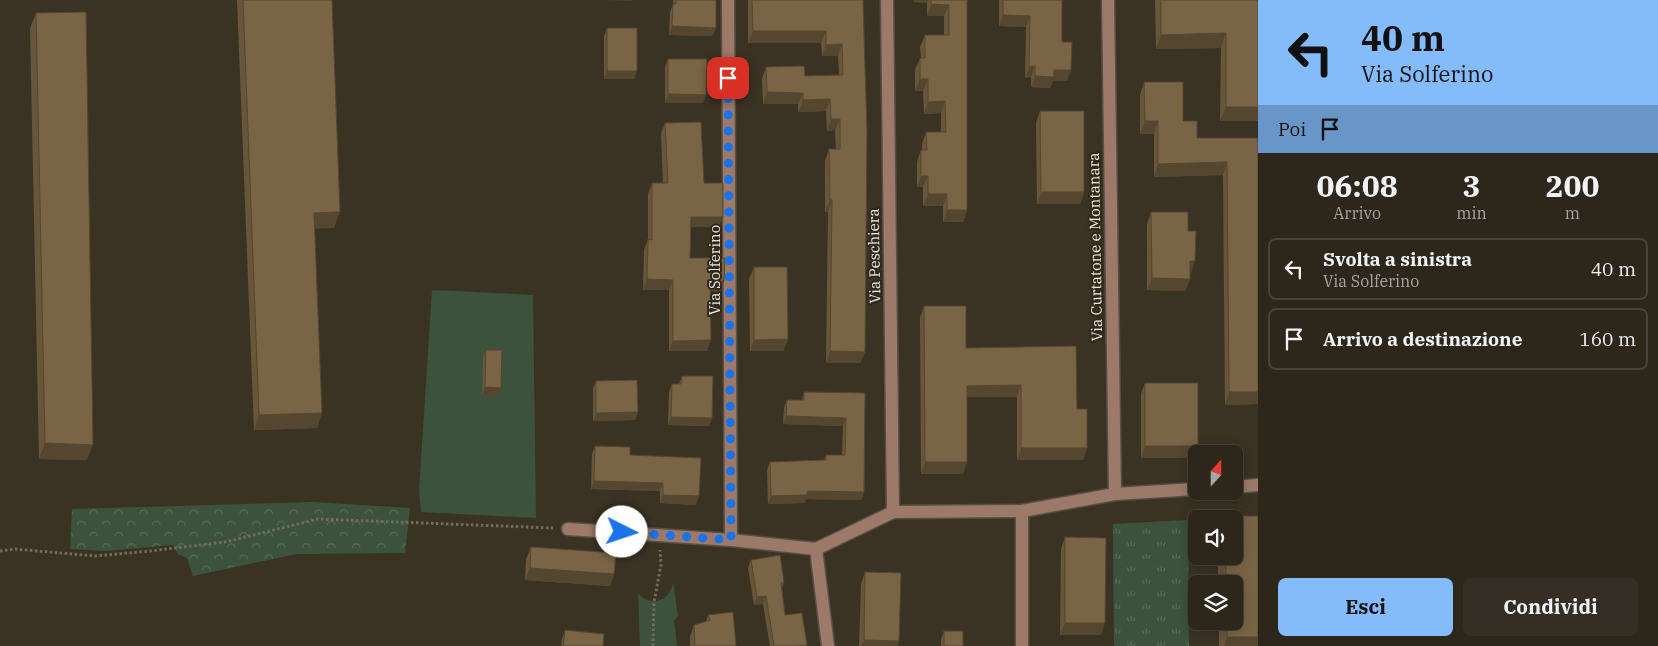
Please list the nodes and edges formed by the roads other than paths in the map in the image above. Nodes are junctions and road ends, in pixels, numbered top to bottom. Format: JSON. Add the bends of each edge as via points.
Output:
{"nodes":[{"id":1,"x":728,"y":0,"type":"edge"},
{"id":2,"x":887,"y":0,"type":"edge"},
{"id":3,"x":1108,"y":0,"type":"edge"},
{"id":4,"x":1258,"y":485,"type":"edge"},
{"id":5,"x":1243,"y":486,"type":"edge"},
{"id":6,"x":1188,"y":490,"type":"edge"},
{"id":7,"x":1116,"y":494,"type":"junction"},
{"id":8,"x":1022,"y":510,"type":"junction"},
{"id":9,"x":893,"y":512,"type":"junction"},
{"id":10,"x":568,"y":529,"type":"road end"},
{"id":11,"x":731,"y":540,"type":"junction"},
{"id":12,"x":816,"y":549,"type":"junction"},
{"id":13,"x":828,"y":646,"type":"edge"},
{"id":14,"x":1022,"y":646,"type":"edge"}],
"edges":[{"from":1,"to":11,"type":"street","name":"Via Solferino"},
{"from":2,"to":9,"type":"street","name":"Via Peschiera"},
{"from":3,"to":7,"type":"street","name":"Via Curtatone e Montanara"},
{"from":4,"to":5,"type":"street"},
{"from":6,"to":7,"type":"street"},
{"from":7,"to":8,"type":"street"},
{"from":8,"to":9,"type":"street"},
{"from":8,"to":14,"type":"street"},
{"from":9,"to":12,"type":"street"},
{"from":10,"to":11,"type":"street"},
{"from":11,"to":12,"type":"street"},
{"from":12,"to":13,"type":"street"}]}
